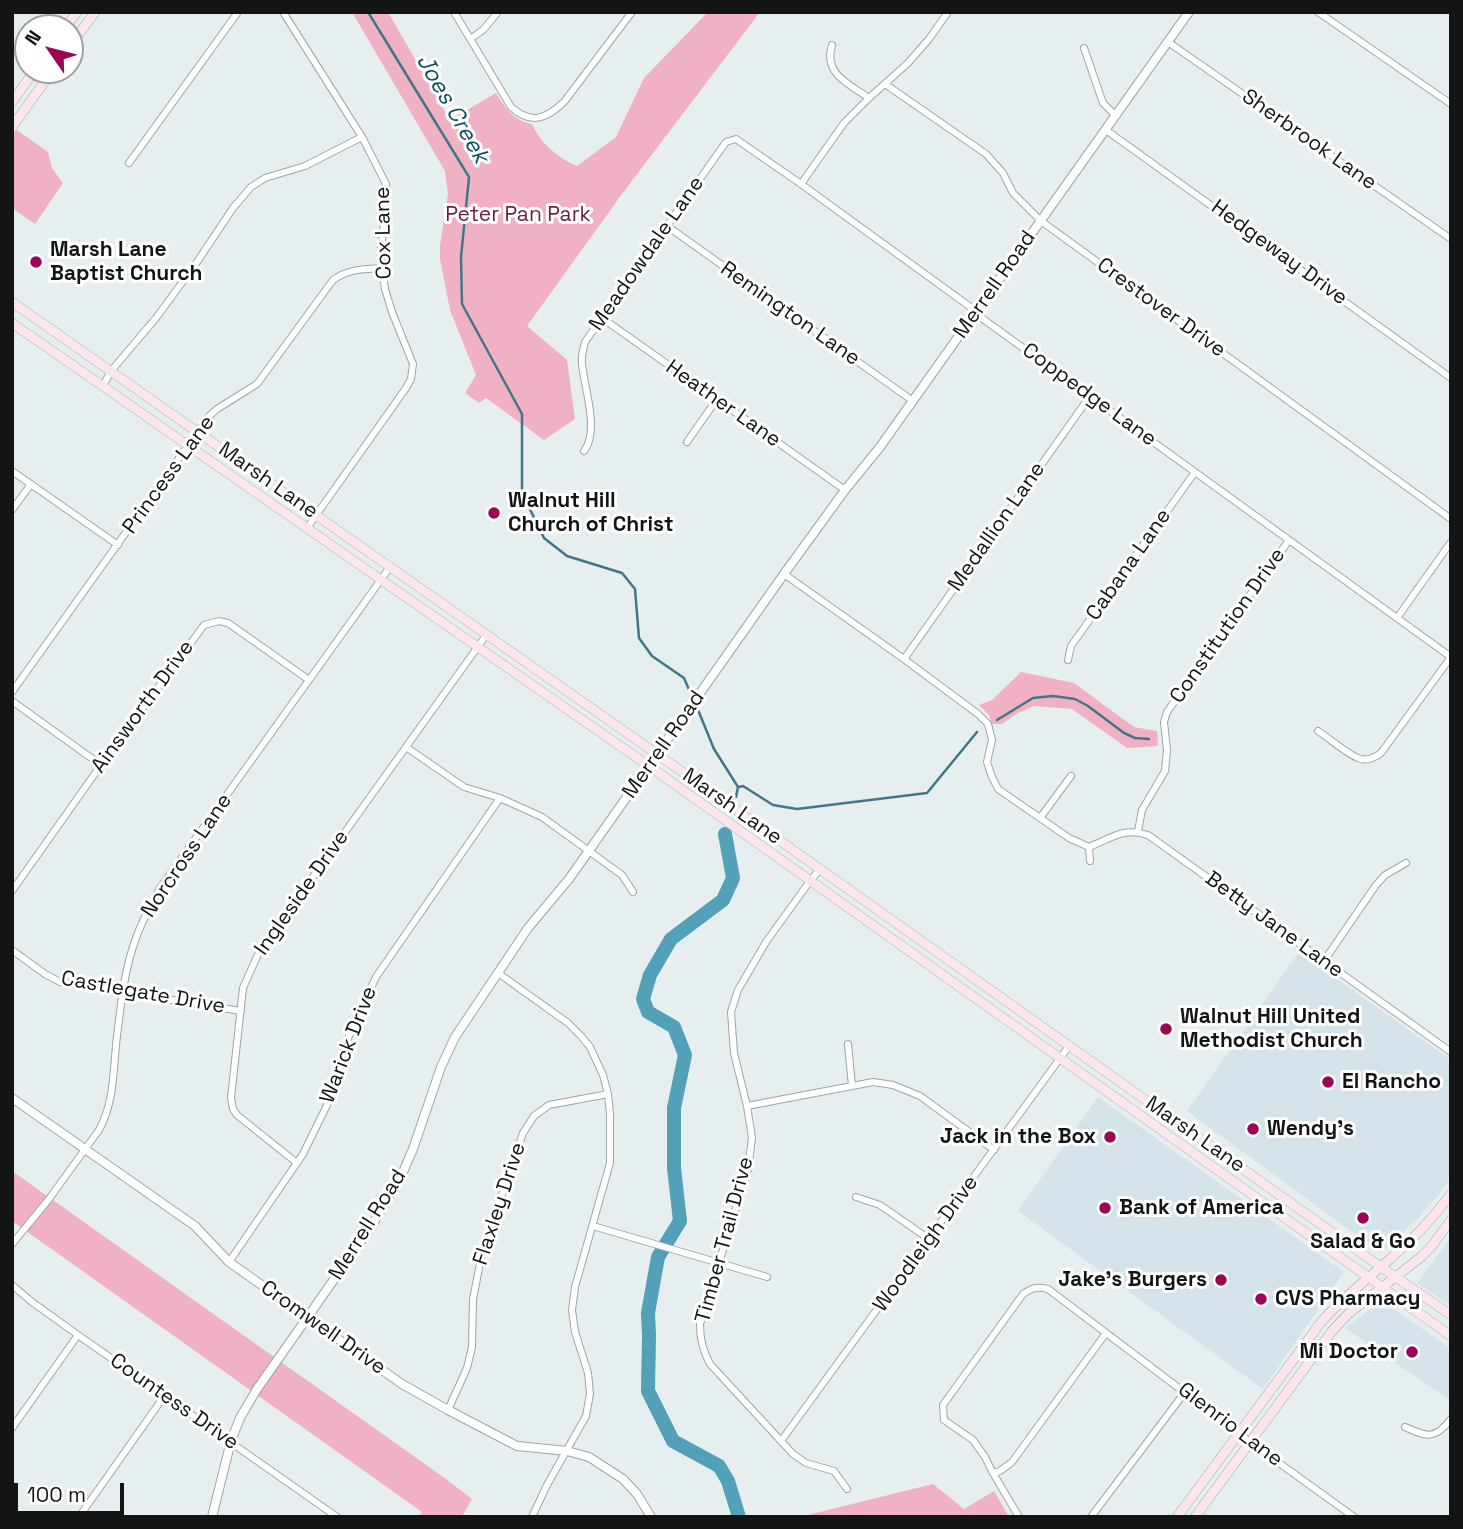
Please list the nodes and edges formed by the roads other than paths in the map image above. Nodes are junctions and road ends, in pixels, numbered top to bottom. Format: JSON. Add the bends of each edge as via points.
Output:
{"nodes":[{"id":1,"x":95,"y":12,"type":"edge"},
{"id":2,"x":238,"y":12,"type":"edge"},
{"id":3,"x":283,"y":12,"type":"edge"},
{"id":4,"x":454,"y":12,"type":"edge"},
{"id":5,"x":498,"y":12,"type":"edge"},
{"id":6,"x":632,"y":12,"type":"edge"},
{"id":7,"x":948,"y":12,"type":"edge"},
{"id":8,"x":1189,"y":12,"type":"edge"},
{"id":9,"x":1318,"y":12,"type":"edge"},
{"id":10,"x":84,"y":27,"type":"edge"},
{"id":11,"x":470,"y":39,"type":"junction"},
{"id":12,"x":1168,"y":42,"type":"junction"},
{"id":13,"x":832,"y":45,"type":"dead end"},
{"id":14,"x":1084,"y":48,"type":"dead end"},
{"id":15,"x":43,"y":84,"type":"edge"},
{"id":16,"x":885,"y":84,"type":"junction"},
{"id":17,"x":15,"y":98,"type":"edge"},
{"id":18,"x":869,"y":98,"type":"junction"},
{"id":19,"x":30,"y":102,"type":"junction"},
{"id":20,"x":1451,"y":104,"type":"edge"},
{"id":21,"x":1116,"y":116,"type":"junction"},
{"id":22,"x":12,"y":127,"type":"edge"},
{"id":23,"x":1106,"y":130,"type":"junction"},
{"id":24,"x":362,"y":137,"type":"junction"},
{"id":25,"x":726,"y":142,"type":"joint"},
{"id":26,"x":129,"y":163,"type":"dead end"},
{"id":27,"x":801,"y":184,"type":"junction"},
{"id":28,"x":1041,"y":221,"type":"junction"},
{"id":29,"x":667,"y":226,"type":"junction"},
{"id":30,"x":1451,"y":239,"type":"edge"},
{"id":31,"x":382,"y":268,"type":"junction"},
{"id":32,"x":12,"y":302,"type":"edge"},
{"id":33,"x":976,"y":312,"type":"junction"},
{"id":34,"x":602,"y":318,"type":"junction"},
{"id":35,"x":12,"y":323,"type":"edge"},
{"id":36,"x":54,"y":331,"type":"junction"},
{"id":37,"x":44,"y":345,"type":"junction"},
{"id":38,"x":111,"y":372,"type":"junction"},
{"id":39,"x":1451,"y":378,"type":"edge"},
{"id":40,"x":103,"y":386,"type":"junction"},
{"id":41,"x":1090,"y":396,"type":"junction"},
{"id":42,"x":717,"y":399,"type":"junction"},
{"id":43,"x":913,"y":401,"type":"junction"},
{"id":44,"x":198,"y":432,"type":"junction"},
{"id":45,"x":687,"y":442,"type":"dead end"},
{"id":46,"x":189,"y":446,"type":"junction"},
{"id":47,"x":584,"y":452,"type":"dead end"},
{"id":48,"x":12,"y":471,"type":"edge"},
{"id":49,"x":1195,"y":472,"type":"junction"},
{"id":50,"x":31,"y":484,"type":"junction"},
{"id":51,"x":845,"y":490,"type":"junction"},
{"id":52,"x":12,"y":510,"type":"edge"},
{"id":53,"x":316,"y":515,"type":"junction"},
{"id":54,"x":1451,"y":519,"type":"edge"},
{"id":55,"x":307,"y":528,"type":"junction"},
{"id":56,"x":1289,"y":540,"type":"junction"},
{"id":57,"x":1451,"y":542,"type":"edge"},
{"id":58,"x":118,"y":545,"type":"junction"},
{"id":59,"x":390,"y":567,"type":"junction"},
{"id":60,"x":784,"y":574,"type":"junction"},
{"id":61,"x":381,"y":579,"type":"junction"},
{"id":62,"x":1397,"y":618,"type":"junction"},
{"id":63,"x":486,"y":634,"type":"junction"},
{"id":64,"x":478,"y":647,"type":"junction"},
{"id":65,"x":1451,"y":657,"type":"edge"},
{"id":66,"x":904,"y":659,"type":"junction"},
{"id":67,"x":1068,"y":660,"type":"dead end"},
{"id":68,"x":309,"y":680,"type":"junction"},
{"id":69,"x":12,"y":692,"type":"edge"},
{"id":70,"x":12,"y":701,"type":"edge"},
{"id":71,"x":1318,"y":731,"type":"dead end"},
{"id":72,"x":406,"y":747,"type":"junction"},
{"id":73,"x":657,"y":754,"type":"junction"},
{"id":74,"x":101,"y":765,"type":"junction"},
{"id":75,"x":649,"y":766,"type":"junction"},
{"id":76,"x":1071,"y":776,"type":"dead end"},
{"id":77,"x":500,"y":798,"type":"junction"},
{"id":78,"x":1040,"y":818,"type":"junction"},
{"id":79,"x":1138,"y":831,"type":"junction"},
{"id":80,"x":1089,"y":847,"type":"junction"},
{"id":81,"x":589,"y":851,"type":"junction"},
{"id":82,"x":1090,"y":861,"type":"dead end"},
{"id":83,"x":1406,"y":863,"type":"dead end"},
{"id":84,"x":820,"y":869,"type":"junction"},
{"id":85,"x":810,"y":880,"type":"junction"},
{"id":86,"x":12,"y":891,"type":"edge"},
{"id":87,"x":633,"y":892,"type":"dead end"},
{"id":88,"x":12,"y":950,"type":"edge"},
{"id":89,"x":948,"y":960,"type":"junction"},
{"id":90,"x":1324,"y":961,"type":"junction"},
{"id":91,"x":498,"y":973,"type":"junction"},
{"id":92,"x":940,"y":973,"type":"junction"},
{"id":93,"x":123,"y":992,"type":"junction"},
{"id":94,"x":241,"y":1011,"type":"junction"},
{"id":95,"x":848,"y":1044,"type":"dead end"},
{"id":96,"x":1069,"y":1046,"type":"junction"},
{"id":97,"x":1451,"y":1052,"type":"edge"},
{"id":98,"x":1060,"y":1058,"type":"junction"},
{"id":99,"x":852,"y":1086,"type":"junction"},
{"id":100,"x":608,"y":1094,"type":"junction"},
{"id":101,"x":12,"y":1098,"type":"edge"},
{"id":102,"x":747,"y":1106,"type":"junction"},
{"id":103,"x":1177,"y":1122,"type":"junction"},
{"id":104,"x":1168,"y":1135,"type":"junction"},
{"id":105,"x":85,"y":1149,"type":"junction"},
{"id":106,"x":994,"y":1150,"type":"junction"},
{"id":107,"x":297,"y":1163,"type":"junction"},
{"id":108,"x":1260,"y":1181,"type":"junction"},
{"id":109,"x":1251,"y":1194,"type":"junction"},
{"id":110,"x":1451,"y":1194,"type":"edge"},
{"id":111,"x":856,"y":1198,"type":"dead end"},
{"id":112,"x":1451,"y":1220,"type":"edge"},
{"id":113,"x":593,"y":1226,"type":"junction"},
{"id":114,"x":929,"y":1239,"type":"junction"},
{"id":115,"x":12,"y":1244,"type":"edge"},
{"id":116,"x":229,"y":1262,"type":"junction"},
{"id":117,"x":719,"y":1263,"type":"junction"},
{"id":118,"x":1381,"y":1267,"type":"junction"},
{"id":119,"x":768,"y":1277,"type":"dead end"},
{"id":120,"x":1368,"y":1278,"type":"junction"},
{"id":121,"x":1396,"y":1278,"type":"junction"},
{"id":122,"x":12,"y":1285,"type":"edge"},
{"id":123,"x":1383,"y":1288,"type":"junction"},
{"id":124,"x":1451,"y":1315,"type":"edge"},
{"id":125,"x":308,"y":1317,"type":"junction"},
{"id":126,"x":1106,"y":1333,"type":"junction"},
{"id":127,"x":79,"y":1335,"type":"junction"},
{"id":128,"x":1451,"y":1336,"type":"edge"},
{"id":129,"x":1294,"y":1358,"type":"junction"},
{"id":130,"x":1306,"y":1367,"type":"junction"},
{"id":131,"x":1185,"y":1392,"type":"junction"},
{"id":132,"x":165,"y":1395,"type":"junction"},
{"id":133,"x":448,"y":1410,"type":"junction"},
{"id":134,"x":1451,"y":1419,"type":"edge"},
{"id":135,"x":1405,"y":1427,"type":"dead end"},
{"id":136,"x":12,"y":1428,"type":"edge"},
{"id":137,"x":1239,"y":1433,"type":"junction"},
{"id":138,"x":231,"y":1441,"type":"junction"},
{"id":139,"x":782,"y":1441,"type":"junction"},
{"id":140,"x":1250,"y":1441,"type":"junction"},
{"id":141,"x":567,"y":1451,"type":"junction"},
{"id":142,"x":993,"y":1473,"type":"junction"},
{"id":143,"x":847,"y":1489,"type":"dead end"},
{"id":144,"x":79,"y":1517,"type":"edge"},
{"id":145,"x":212,"y":1517,"type":"edge"},
{"id":146,"x":337,"y":1517,"type":"edge"},
{"id":147,"x":532,"y":1517,"type":"edge"},
{"id":148,"x":650,"y":1517,"type":"edge"},
{"id":149,"x":1019,"y":1517,"type":"edge"},
{"id":150,"x":1091,"y":1517,"type":"edge"},
{"id":151,"x":1177,"y":1517,"type":"edge"},
{"id":152,"x":1195,"y":1517,"type":"edge"},
{"id":153,"x":1354,"y":1517,"type":"edge"}],
"edges":[{"from":1,"to":10,"type":"main road"},
{"from":2,"to":26,"type":"street"},
{"from":3,"to":24,"type":"street","name":"Cox Lane"},
{"from":4,"to":11,"type":"street"},
{"from":5,"to":11,"type":"street"},
{"from":6,"to":11,"type":"street","via":[[564,102],[542,117],[514,111]]},
{"from":7,"to":16,"type":"street","via":[[908,64]]},
{"from":8,"to":12,"type":"street","name":"Merrell Road"},
{"from":9,"to":20,"type":"street"},
{"from":12,"to":21,"type":"street","name":"Merrell Road"},
{"from":12,"to":30,"type":"street","name":"Sherbrook Lane"},
{"from":13,"to":18,"type":"street","via":[[830,62],[835,74]]},
{"from":14,"to":21,"type":"street","via":[[1103,103]]},
{"from":15,"to":19,"type":"main road"},
{"from":16,"to":18,"type":"street"},
{"from":16,"to":28,"type":"street","name":"Crestover Drive","via":[[986,154],[1013,193]]},
{"from":17,"to":19,"type":"main road"},
{"from":18,"to":27,"type":"street","via":[[844,123]]},
{"from":19,"to":22,"type":"main road"},
{"from":21,"to":23,"type":"street","name":"Merrell Road"},
{"from":23,"to":28,"type":"street","name":"Merrell Road"},
{"from":23,"to":39,"type":"street","name":"Hedgeway Drive"},
{"from":24,"to":31,"type":"street","name":"Cox Lane","via":[[387,189]]},
{"from":24,"to":38,"type":"street","via":[[251,187]]},
{"from":25,"to":27,"type":"street","name":"Coppedge Lane","via":[[736,139]]},
{"from":25,"to":29,"type":"street","name":"Meadowdale Lane"},
{"from":27,"to":33,"type":"street","name":"Coppedge Lane"},
{"from":28,"to":33,"type":"street","name":"Merrell Road"},
{"from":28,"to":54,"type":"street","name":"Crestover Drive"},
{"from":29,"to":34,"type":"street","name":"Meadowdale Lane"},
{"from":29,"to":43,"type":"street","name":"Remington Lane"},
{"from":31,"to":44,"type":"street","name":"Princess Lane","via":[[350,271],[333,280],[257,384],[209,416]]},
{"from":31,"to":53,"type":"street","name":"Cox Lane","via":[[413,372]]},
{"from":32,"to":36,"type":"main road","name":"Marsh Lane"},
{"from":33,"to":41,"type":"street","name":"Coppedge Lane"},
{"from":33,"to":43,"type":"street","name":"Merrell Road"},
{"from":34,"to":42,"type":"street","name":"Heather Lane"},
{"from":34,"to":47,"type":"street","name":"Meadowdale Lane","via":[[581,355],[590,411],[590,444]]},
{"from":35,"to":37,"type":"main road","name":"Marsh Lane"},
{"from":36,"to":37,"type":"main road"},
{"from":36,"to":38,"type":"main road","name":"Marsh Lane"},
{"from":37,"to":40,"type":"main road","name":"Marsh Lane"},
{"from":38,"to":40,"type":"street"},
{"from":38,"to":44,"type":"main road","name":"Marsh Lane"},
{"from":40,"to":46,"type":"main road","name":"Marsh Lane"},
{"from":41,"to":49,"type":"street","name":"Coppedge Lane"},
{"from":41,"to":66,"type":"street","name":"Medallion Lane"},
{"from":42,"to":45,"type":"street"},
{"from":42,"to":51,"type":"street","name":"Heather Lane"},
{"from":43,"to":51,"type":"street","name":"Merrell Road"},
{"from":44,"to":46,"type":"street","name":"Princess Lane"},
{"from":44,"to":53,"type":"main road","name":"Marsh Lane"},
{"from":46,"to":55,"type":"main road","name":"Marsh Lane"},
{"from":46,"to":58,"type":"street","name":"Princess Lane"},
{"from":48,"to":50,"type":"street"},
{"from":49,"to":56,"type":"street","name":"Coppedge Lane"},
{"from":49,"to":67,"type":"street","name":"Cabana Lane","via":[[1071,646]]},
{"from":50,"to":52,"type":"street"},
{"from":50,"to":58,"type":"street"},
{"from":51,"to":60,"type":"street","name":"Merrell Road"},
{"from":53,"to":55,"type":"street","name":"Cox Lane"},
{"from":53,"to":59,"type":"main road","name":"Marsh Lane"},
{"from":55,"to":61,"type":"main road","name":"Marsh Lane"},
{"from":56,"to":62,"type":"street","name":"Coppedge Lane"},
{"from":56,"to":79,"type":"street","name":"Constitution Drive","via":[[1167,712],[1165,771],[1142,810]]},
{"from":57,"to":62,"type":"street"},
{"from":58,"to":69,"type":"street","name":"Princess Lane"},
{"from":59,"to":61,"type":"street","name":"Norcross Lane"},
{"from":59,"to":63,"type":"main road","name":"Marsh Lane"},
{"from":60,"to":66,"type":"street"},
{"from":60,"to":73,"type":"street","name":"Merrell Road"},
{"from":61,"to":64,"type":"main road","name":"Marsh Lane"},
{"from":61,"to":68,"type":"street","name":"Norcross Lane"},
{"from":62,"to":65,"type":"street","name":"Coppedge Lane"},
{"from":63,"to":64,"type":"street","name":"Ingleside Drive"},
{"from":63,"to":73,"type":"main road","name":"Marsh Lane"},
{"from":64,"to":72,"type":"street","name":"Ingleside Drive"},
{"from":64,"to":75,"type":"main road","name":"Marsh Lane"},
{"from":65,"to":71,"type":"street","via":[[1375,758],[1358,758]]},
{"from":66,"to":78,"type":"street","via":[[988,724],[992,740],[987,761],[998,789]]},
{"from":68,"to":74,"type":"street","name":"Ainsworth Drive","via":[[228,623],[211,622],[200,629]]},
{"from":68,"to":93,"type":"street","name":"Norcross Lane","via":[[160,888],[134,943]]},
{"from":70,"to":74,"type":"street"},
{"from":72,"to":77,"type":"street","via":[[464,787]]},
{"from":72,"to":94,"type":"street","name":"Ingleside Drive","via":[[259,952],[243,988]]},
{"from":73,"to":75,"type":"street","name":"Merrell Road"},
{"from":73,"to":84,"type":"main road","name":"Marsh Lane"},
{"from":74,"to":86,"type":"street","name":"Ainsworth Drive"},
{"from":75,"to":81,"type":"street","name":"Merrell Road"},
{"from":75,"to":85,"type":"main road","name":"Marsh Lane"},
{"from":76,"to":78,"type":"street"},
{"from":77,"to":81,"type":"street","via":[[542,817]]},
{"from":77,"to":107,"type":"street","name":"Warick Drive","via":[[376,977],[348,1038],[327,1105]]},
{"from":78,"to":80,"type":"street"},
{"from":79,"to":80,"type":"street","via":[[1121,832]]},
{"from":79,"to":90,"type":"street","name":"Betty Jane Lane"},
{"from":80,"to":82,"type":"street"},
{"from":81,"to":87,"type":"street","via":[[622,875]]},
{"from":81,"to":91,"type":"street","name":"Merrell Road"},
{"from":83,"to":90,"type":"street","via":[[1376,885]]},
{"from":84,"to":85,"type":"street","name":"Timber Trail Drive"},
{"from":84,"to":89,"type":"main road","name":"Marsh Lane"},
{"from":85,"to":92,"type":"main road","name":"Marsh Lane"},
{"from":85,"to":102,"type":"street","name":"Timber Trail Drive","via":[[766,942],[738,990],[731,1012],[734,1053]]},
{"from":88,"to":93,"type":"street","name":"Castlegate Drive","via":[[60,982]]},
{"from":89,"to":92,"type":"main road"},
{"from":89,"to":96,"type":"main road","name":"Marsh Lane"},
{"from":90,"to":97,"type":"street","name":"Betty Jane Lane"},
{"from":91,"to":100,"type":"street","via":[[581,1036],[590,1047]]},
{"from":91,"to":125,"type":"street","name":"Merrell Road","via":[[465,1019],[446,1056],[390,1198]]},
{"from":92,"to":98,"type":"main road","name":"Marsh Lane"},
{"from":93,"to":94,"type":"street","name":"Castlegate Drive"},
{"from":93,"to":105,"type":"street","name":"Norcross Lane","via":[[111,1103]]},
{"from":94,"to":107,"type":"street","name":"Ingleside Drive","via":[[231,1090],[233,1109]]},
{"from":95,"to":99,"type":"street"},
{"from":96,"to":98,"type":"street","name":"Woodleigh Drive"},
{"from":96,"to":103,"type":"main road","name":"Marsh Lane"},
{"from":98,"to":104,"type":"main road","name":"Marsh Lane"},
{"from":98,"to":106,"type":"street","name":"Woodleigh Drive"},
{"from":99,"to":102,"type":"street"},
{"from":99,"to":106,"type":"street","via":[[873,1082],[920,1096]]},
{"from":100,"to":113,"type":"street","via":[[610,1163]]},
{"from":100,"to":133,"type":"street","name":"Flaxley Drive","via":[[549,1105],[534,1116],[523,1133],[481,1253],[473,1299],[472,1347]]},
{"from":101,"to":105,"type":"street","name":"Cromwell Drive"},
{"from":102,"to":117,"type":"street","name":"Timber Trail Drive","via":[[752,1138],[748,1169]]},
{"from":103,"to":104,"type":"main road"},
{"from":103,"to":108,"type":"main road","name":"Marsh Lane"},
{"from":104,"to":109,"type":"main road","name":"Marsh Lane"},
{"from":105,"to":115,"type":"street","name":"Norcross Lane"},
{"from":105,"to":116,"type":"street","name":"Cromwell Drive","via":[[195,1226]]},
{"from":106,"to":114,"type":"street","name":"Woodleigh Drive"},
{"from":107,"to":116,"type":"street","name":"Warick Drive"},
{"from":108,"to":109,"type":"main road"},
{"from":108,"to":118,"type":"main road","name":"Marsh Lane"},
{"from":109,"to":120,"type":"main road","name":"Marsh Lane"},
{"from":110,"to":118,"type":"main road","via":[[1419,1233]]},
{"from":111,"to":114,"type":"street","via":[[880,1205]]},
{"from":112,"to":121,"type":"main road","via":[[1431,1247]]},
{"from":113,"to":117,"type":"street"},
{"from":113,"to":141,"type":"street","via":[[572,1310],[590,1394],[586,1416]]},
{"from":114,"to":139,"type":"street","name":"Woodleigh Drive"},
{"from":116,"to":125,"type":"street","name":"Cromwell Drive"},
{"from":117,"to":119,"type":"street"},
{"from":117,"to":139,"type":"street","name":"Timber Trail Drive","via":[[700,1324],[702,1348],[710,1364]]},
{"from":118,"to":120,"type":"main road"},
{"from":118,"to":121,"type":"main road","name":"Marsh Lane"},
{"from":120,"to":123,"type":"main road","name":"Marsh Lane"},
{"from":120,"to":129,"type":"main road","via":[[1332,1309]]},
{"from":121,"to":123,"type":"main road"},
{"from":121,"to":124,"type":"main road","name":"Marsh Lane"},
{"from":122,"to":127,"type":"street","name":"Countess Drive"},
{"from":123,"to":128,"type":"main road","name":"Marsh Lane"},
{"from":123,"to":130,"type":"main road","via":[[1338,1324]]},
{"from":125,"to":133,"type":"street","name":"Cromwell Drive","via":[[402,1384]]},
{"from":125,"to":138,"type":"street","name":"Merrell Road","via":[[254,1394]]},
{"from":126,"to":131,"type":"street","name":"Glenrio Lane"},
{"from":126,"to":142,"type":"street","via":[[1012,1461]]},
{"from":126,"to":142,"type":"street","name":"Glenrio Lane","via":[[1048,1289],[1033,1287],[1023,1294],[943,1405],[944,1420],[973,1440]]},
{"from":127,"to":132,"type":"street","name":"Countess Drive"},
{"from":127,"to":136,"type":"street"},
{"from":129,"to":130,"type":"main road"},
{"from":129,"to":137,"type":"main road"},
{"from":130,"to":140,"type":"main road"},
{"from":131,"to":137,"type":"street","name":"Glenrio Lane"},
{"from":131,"to":150,"type":"street"},
{"from":132,"to":138,"type":"street","name":"Countess Drive"},
{"from":132,"to":144,"type":"street"},
{"from":133,"to":141,"type":"street","name":"Cromwell Drive","via":[[517,1446]]},
{"from":134,"to":135,"type":"street","via":[[1436,1434]]},
{"from":137,"to":140,"type":"street","name":"Glenrio Lane"},
{"from":137,"to":151,"type":"main road"},
{"from":138,"to":145,"type":"street","name":"Merrell Road"},
{"from":138,"to":146,"type":"street","name":"Countess Drive"},
{"from":139,"to":143,"type":"street","name":"Timber Trail Drive","via":[[807,1463],[834,1471]]},
{"from":140,"to":152,"type":"main road"},
{"from":140,"to":153,"type":"street","name":"Glenrio Lane"},
{"from":141,"to":147,"type":"street"},
{"from":141,"to":148,"type":"street","name":"Cromwell Drive","via":[[589,1458],[623,1479]]},
{"from":142,"to":149,"type":"street"}]}
